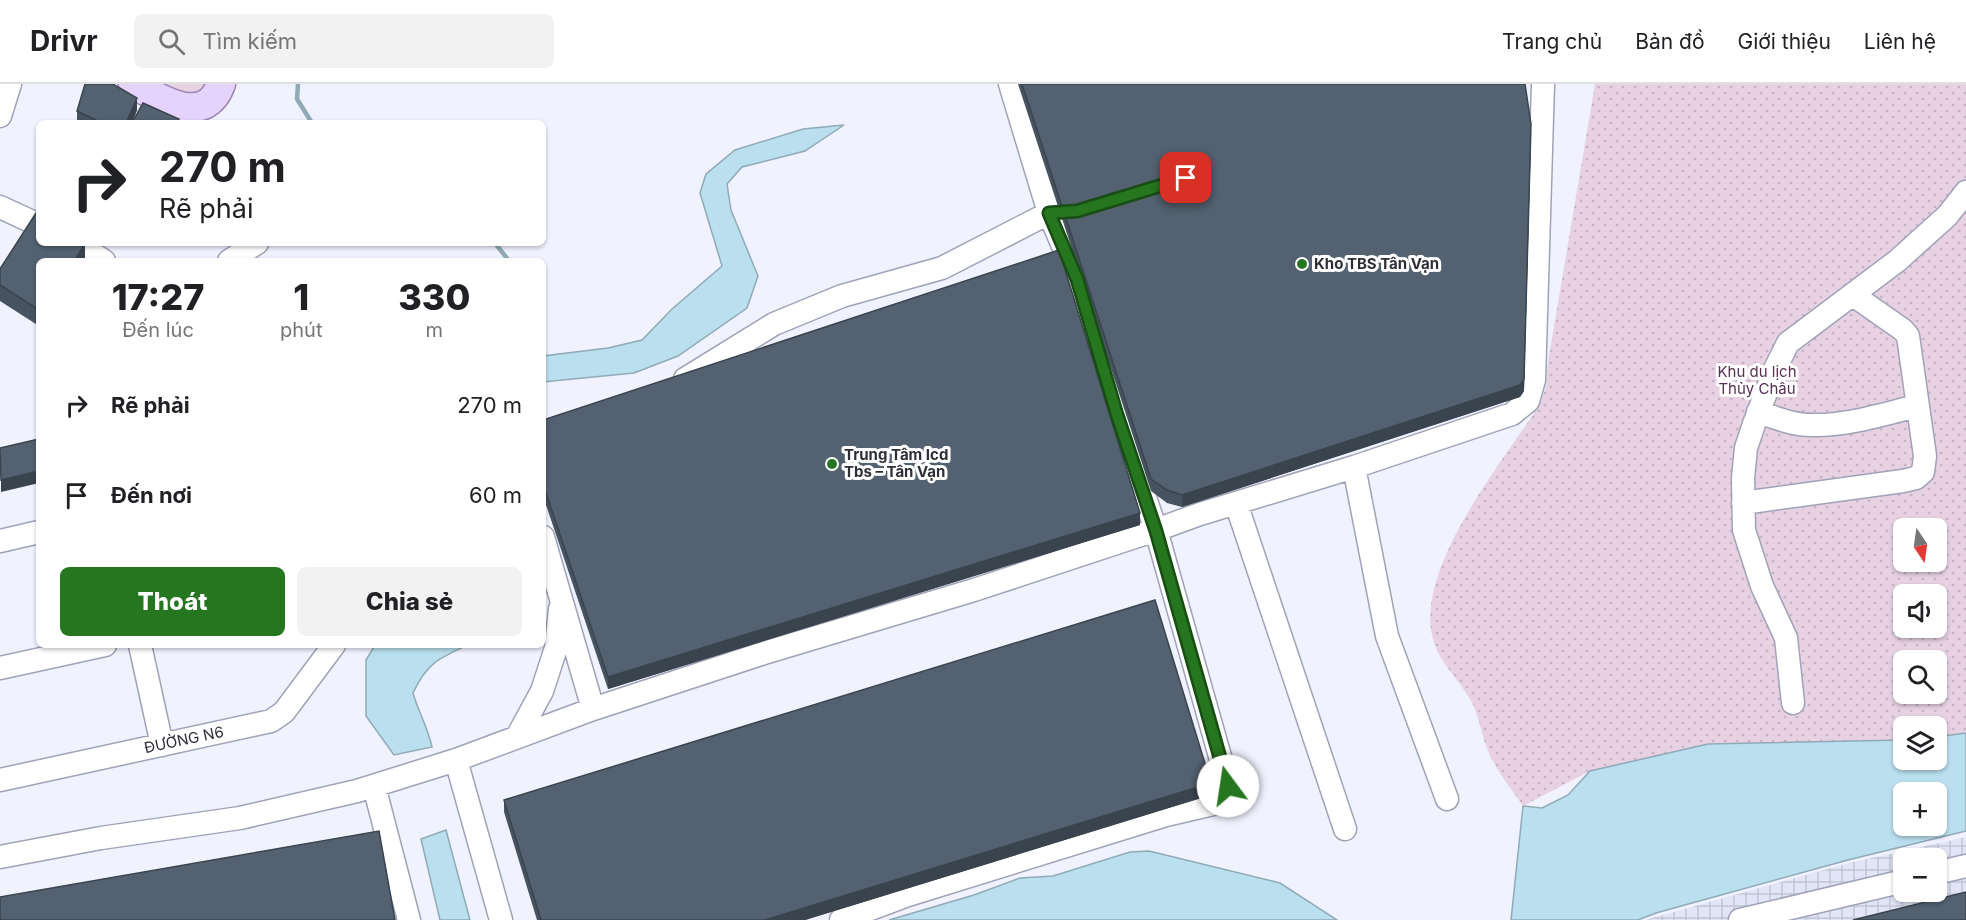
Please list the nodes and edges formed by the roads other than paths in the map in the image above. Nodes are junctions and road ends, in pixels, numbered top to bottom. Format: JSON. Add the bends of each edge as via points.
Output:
{"nodes":[{"id":1,"x":10,"y":84,"type":"edge"},
{"id":2,"x":133,"y":84,"type":"edge"},
{"id":3,"x":221,"y":84,"type":"edge"},
{"id":4,"x":1010,"y":84,"type":"edge"},
{"id":5,"x":1543,"y":84,"type":"edge"},
{"id":6,"x":0,"y":116,"type":"edge"},
{"id":7,"x":1966,"y":192,"type":"edge"},
{"id":8,"x":1111,"y":201,"type":"edge"},
{"id":9,"x":0,"y":207,"type":"edge"},
{"id":10,"x":1049,"y":213,"type":"junction"},
{"id":11,"x":36,"y":224,"type":"edge"},
{"id":12,"x":81,"y":246,"type":"edge"},
{"id":13,"x":252,"y":246,"type":"edge"},
{"id":14,"x":99,"y":258,"type":"edge"},
{"id":15,"x":234,"y":258,"type":"edge"},
{"id":16,"x":1853,"y":295,"type":"junction"},
{"id":17,"x":663,"y":391,"type":"edge"},
{"id":18,"x":1917,"y":406,"type":"junction"},
{"id":19,"x":1758,"y":412,"type":"junction"},
{"id":20,"x":1354,"y":467,"type":"junction"},
{"id":21,"x":1236,"y":503,"type":"junction"},
{"id":22,"x":1743,"y":503,"type":"junction"},
{"id":23,"x":1156,"y":531,"type":"junction"},
{"id":24,"x":36,"y":533,"type":"edge"},
{"id":25,"x":0,"y":541,"type":"edge"},
{"id":26,"x":546,"y":547,"type":"edge"},
{"id":27,"x":561,"y":599,"type":"junction"},
{"id":28,"x":91,"y":648,"type":"edge"},
{"id":29,"x":141,"y":648,"type":"edge"},
{"id":30,"x":331,"y":648,"type":"edge"},
{"id":31,"x":0,"y":668,"type":"edge"},
{"id":32,"x":1793,"y":704,"type":"dead end"},
{"id":33,"x":593,"y":709,"type":"junction"},
{"id":34,"x":517,"y":737,"type":"junction"},
{"id":35,"x":162,"y":745,"type":"junction"},
{"id":36,"x":456,"y":760,"type":"junction"},
{"id":37,"x":0,"y":780,"type":"edge"},
{"id":38,"x":374,"y":786,"type":"junction"},
{"id":39,"x":1447,"y":799,"type":"dead end"},
{"id":40,"x":1345,"y":829,"type":"dead end"},
{"id":41,"x":0,"y":857,"type":"edge"},
{"id":42,"x":1966,"y":866,"type":"edge"},
{"id":43,"x":1947,"y":870,"type":"edge"},
{"id":44,"x":1893,"y":884,"type":"edge"},
{"id":45,"x":409,"y":920,"type":"edge"},
{"id":46,"x":501,"y":920,"type":"edge"},
{"id":47,"x":841,"y":920,"type":"edge"},
{"id":48,"x":1740,"y":920,"type":"edge"}],
"edges":[{"from":1,"to":6,"type":"street"},
{"from":2,"to":3,"type":"main road","via":[[166,102],[187,108],[207,104]]},
{"from":4,"to":10,"type":"street"},
{"from":5,"to":20,"type":"street","via":[[1534,380],[1528,401],[1512,414]]},
{"from":7,"to":16,"type":"street","via":[[1947,216]]},
{"from":8,"to":10,"type":"street","via":[[1077,211]]},
{"from":9,"to":11,"type":"street"},
{"from":10,"to":17,"type":"street","via":[[942,268],[842,296],[774,324]]},
{"from":10,"to":23,"type":"street","via":[[1077,279]]},
{"from":12,"to":14,"type":"street"},
{"from":13,"to":15,"type":"street"},
{"from":16,"to":18,"type":"street","via":[[1908,336]]},
{"from":16,"to":19,"type":"street","via":[[1788,343]]},
{"from":18,"to":19,"type":"street","via":[[1828,425],[1789,422]]},
{"from":18,"to":22,"type":"street","via":[[1926,464],[1916,478]]},
{"from":19,"to":22,"type":"street","via":[[1746,448]]},
{"from":20,"to":21,"type":"street"},
{"from":20,"to":39,"type":"street","via":[[1387,636]]},
{"from":21,"to":23,"type":"street"},
{"from":21,"to":40,"type":"street"},
{"from":22,"to":32,"type":"street","via":[[1750,550],[1786,638]]},
{"from":23,"to":33,"type":"street"},
{"from":23,"to":47,"type":"street","via":[[1228,786],[1226,801],[1110,832]]},
{"from":24,"to":25,"type":"street"},
{"from":26,"to":27,"type":"street"},
{"from":27,"to":33,"type":"street"},
{"from":27,"to":34,"type":"street","via":[[556,648],[542,691]]},
{"from":28,"to":31,"type":"street"},
{"from":29,"to":35,"type":"street"},
{"from":30,"to":35,"type":"street","name":"ĐƯỜNG N6","via":[[284,712],[271,721]]},
{"from":33,"to":34,"type":"street"},
{"from":34,"to":36,"type":"street"},
{"from":35,"to":37,"type":"street","name":"ĐƯỜNG N6"},
{"from":36,"to":38,"type":"street"},
{"from":36,"to":46,"type":"street"},
{"from":38,"to":41,"type":"street","via":[[240,818]]},
{"from":38,"to":45,"type":"street"},
{"from":42,"to":43,"type":"street"},
{"from":44,"to":48,"type":"street"}]}
